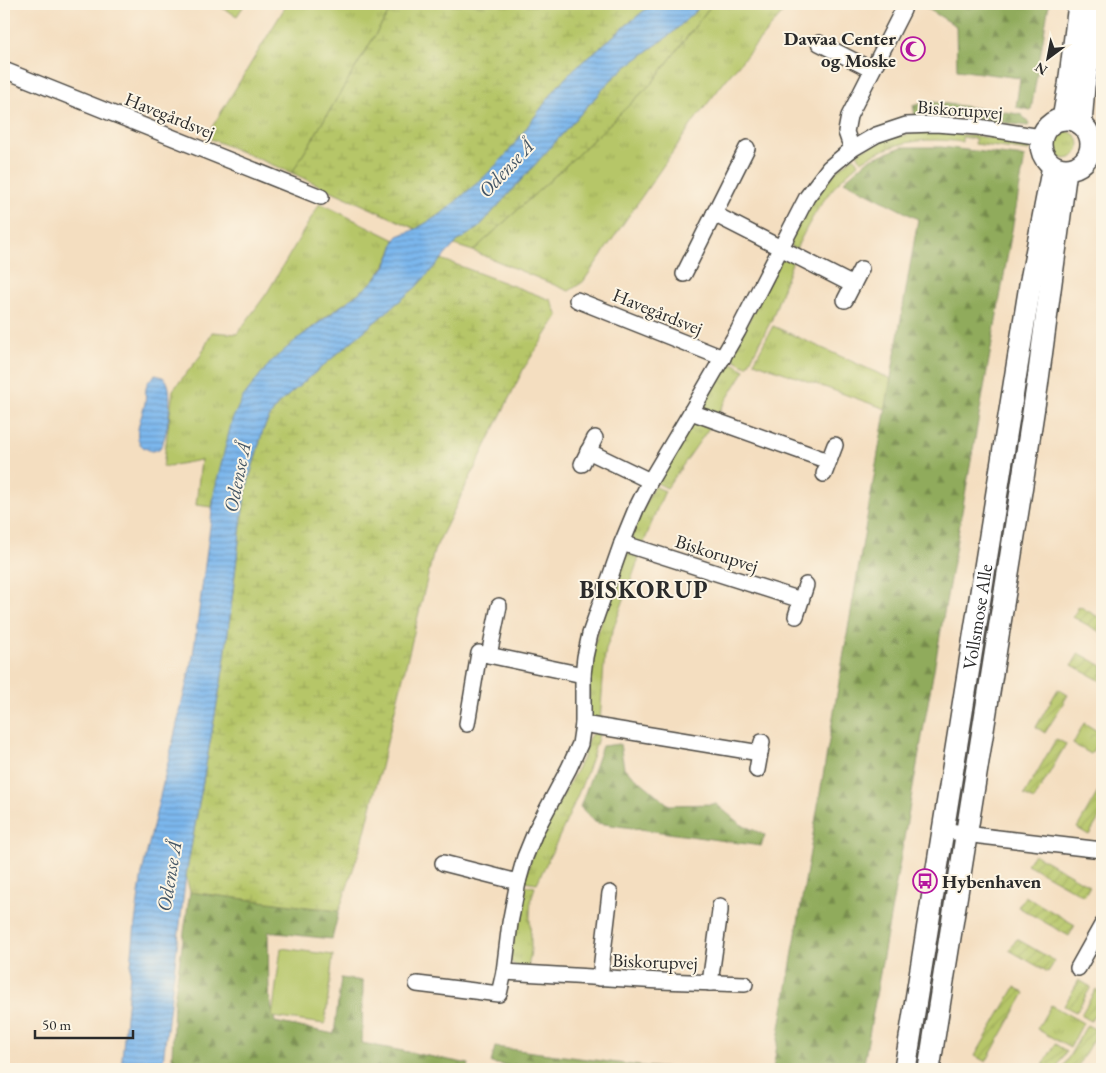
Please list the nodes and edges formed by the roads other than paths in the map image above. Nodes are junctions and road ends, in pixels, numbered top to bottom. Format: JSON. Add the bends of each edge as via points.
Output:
{"nodes":[{"id":1,"x":1079,"y":4,"type":"edge"},
{"id":2,"x":1099,"y":4,"type":"edge"},
{"id":3,"x":903,"y":10,"type":"dead end"},
{"id":4,"x":818,"y":43,"type":"dead end"},
{"id":5,"x":4,"y":70,"type":"edge"},
{"id":6,"x":872,"y":70,"type":"junction"},
{"id":7,"x":1072,"y":121,"type":"junction"},
{"id":8,"x":1042,"y":137,"type":"junction"},
{"id":9,"x":747,"y":148,"type":"dead end"},
{"id":10,"x":852,"y":149,"type":"junction"},
{"id":11,"x":1096,"y":153,"type":"edge"},
{"id":12,"x":1060,"y":168,"type":"junction"},
{"id":13,"x":321,"y":197,"type":"dead end"},
{"id":14,"x":714,"y":214,"type":"junction"},
{"id":15,"x":781,"y":248,"type":"junction"},
{"id":16,"x":862,"y":269,"type":"dead end"},
{"id":17,"x":684,"y":274,"type":"dead end"},
{"id":18,"x":853,"y":285,"type":"junction"},
{"id":19,"x":577,"y":300,"type":"dead end"},
{"id":20,"x":845,"y":300,"type":"dead end"},
{"id":21,"x":723,"y":358,"type":"junction"},
{"id":22,"x":691,"y":412,"type":"junction"},
{"id":23,"x":835,"y":445,"type":"dead end"},
{"id":24,"x":588,"y":451,"type":"dead end"},
{"id":25,"x":650,"y":480,"type":"junction"},
{"id":26,"x":622,"y":543,"type":"junction"},
{"id":27,"x":806,"y":585,"type":"dead end"},
{"id":28,"x":801,"y":600,"type":"junction"},
{"id":29,"x":498,"y":606,"type":"dead end"},
{"id":30,"x":796,"y":616,"type":"dead end"},
{"id":31,"x":489,"y":655,"type":"junction"},
{"id":32,"x":583,"y":675,"type":"junction"},
{"id":33,"x":467,"y":724,"type":"dead end"},
{"id":34,"x":583,"y":724,"type":"junction"},
{"id":35,"x":756,"y":770,"type":"dead end"},
{"id":36,"x":943,"y":830,"type":"junction"},
{"id":37,"x":967,"y":834,"type":"junction"},
{"id":38,"x":1102,"y":850,"type":"edge"},
{"id":39,"x":443,"y":863,"type":"dead end"},
{"id":40,"x":518,"y":882,"type":"junction"},
{"id":41,"x":610,"y":893,"type":"dead end"},
{"id":42,"x":720,"y":906,"type":"dead end"},
{"id":43,"x":1102,"y":925,"type":"edge"},
{"id":44,"x":1078,"y":968,"type":"dead end"},
{"id":45,"x":504,"y":972,"type":"junction"},
{"id":46,"x":600,"y":978,"type":"junction"},
{"id":47,"x":710,"y":983,"type":"junction"},
{"id":48,"x":417,"y":984,"type":"dead end"},
{"id":49,"x":745,"y":984,"type":"dead end"},
{"id":50,"x":905,"y":1069,"type":"edge"},
{"id":51,"x":929,"y":1069,"type":"edge"}],
"edges":[{"from":1,"to":7,"type":"street","via":[[1069,85]]},
{"from":2,"to":7,"type":"street","via":[[1084,86]]},
{"from":3,"to":6,"type":"street"},
{"from":4,"to":6,"type":"street"},
{"from":5,"to":13,"type":"street","name":"Havegårdsvej"},
{"from":6,"to":10,"type":"street","via":[[849,116],[846,132]]},
{"from":7,"to":8,"type":"street","via":[[1055,121],[1044,130]]},
{"from":7,"to":11,"type":"street","via":[[1086,129]]},
{"from":8,"to":10,"type":"street","name":"Biskorupvej","via":[[978,127],[906,125],[876,135]]},
{"from":8,"to":12,"type":"street","via":[[1043,156],[1047,162]]},
{"from":9,"to":14,"type":"street"},
{"from":10,"to":15,"type":"street","name":"Biskorupvej","via":[[829,168],[807,197]]},
{"from":11,"to":12,"type":"street","via":[[1075,168]]},
{"from":12,"to":36,"type":"street","name":"Vollsmose Alle","via":[[1030,285]]},
{"from":12,"to":37,"type":"street","name":"Vollsmose Alle","via":[[1024,475]]},
{"from":14,"to":15,"type":"street"},
{"from":14,"to":17,"type":"street"},
{"from":15,"to":18,"type":"street"},
{"from":15,"to":21,"type":"street","name":"Biskorupvej"},
{"from":16,"to":18,"type":"street"},
{"from":18,"to":20,"type":"street"},
{"from":19,"to":21,"type":"street","name":"Havegårdsvej"},
{"from":21,"to":22,"type":"street","name":"Biskorupvej"},
{"from":22,"to":23,"type":"street","via":[[826,468]]},
{"from":22,"to":25,"type":"street","name":"Biskorupvej"},
{"from":24,"to":25,"type":"street"},
{"from":25,"to":26,"type":"street","name":"Biskorupvej"},
{"from":26,"to":28,"type":"street","name":"Biskorupvej"},
{"from":26,"to":32,"type":"street","name":"Biskorupvej","via":[[590,634]]},
{"from":27,"to":28,"type":"street"},
{"from":28,"to":30,"type":"street"},
{"from":29,"to":31,"type":"street"},
{"from":31,"to":32,"type":"street"},
{"from":31,"to":33,"type":"street","via":[[480,654]]},
{"from":32,"to":34,"type":"street","name":"Biskorupvej"},
{"from":34,"to":35,"type":"street","via":[[761,747]]},
{"from":34,"to":40,"type":"street","name":"Biskorupvej","via":[[580,744],[536,830]]},
{"from":36,"to":37,"type":"street"},
{"from":36,"to":50,"type":"street","name":"Vollsmose Alle"},
{"from":37,"to":38,"type":"street"},
{"from":37,"to":51,"type":"street","name":"Vollsmose Alle"},
{"from":39,"to":40,"type":"street"},
{"from":40,"to":45,"type":"street","name":"Biskorupvej"},
{"from":41,"to":46,"type":"street","name":"Biskorupvej"},
{"from":42,"to":47,"type":"street","name":"Biskorupvej"},
{"from":43,"to":44,"type":"street"},
{"from":45,"to":46,"type":"street","name":"Biskorupvej"},
{"from":45,"to":48,"type":"street","name":"Biskorupvej","via":[[499,994]]},
{"from":46,"to":47,"type":"street","name":"Biskorupvej"},
{"from":47,"to":49,"type":"street","name":"Biskorupvej"}]}
